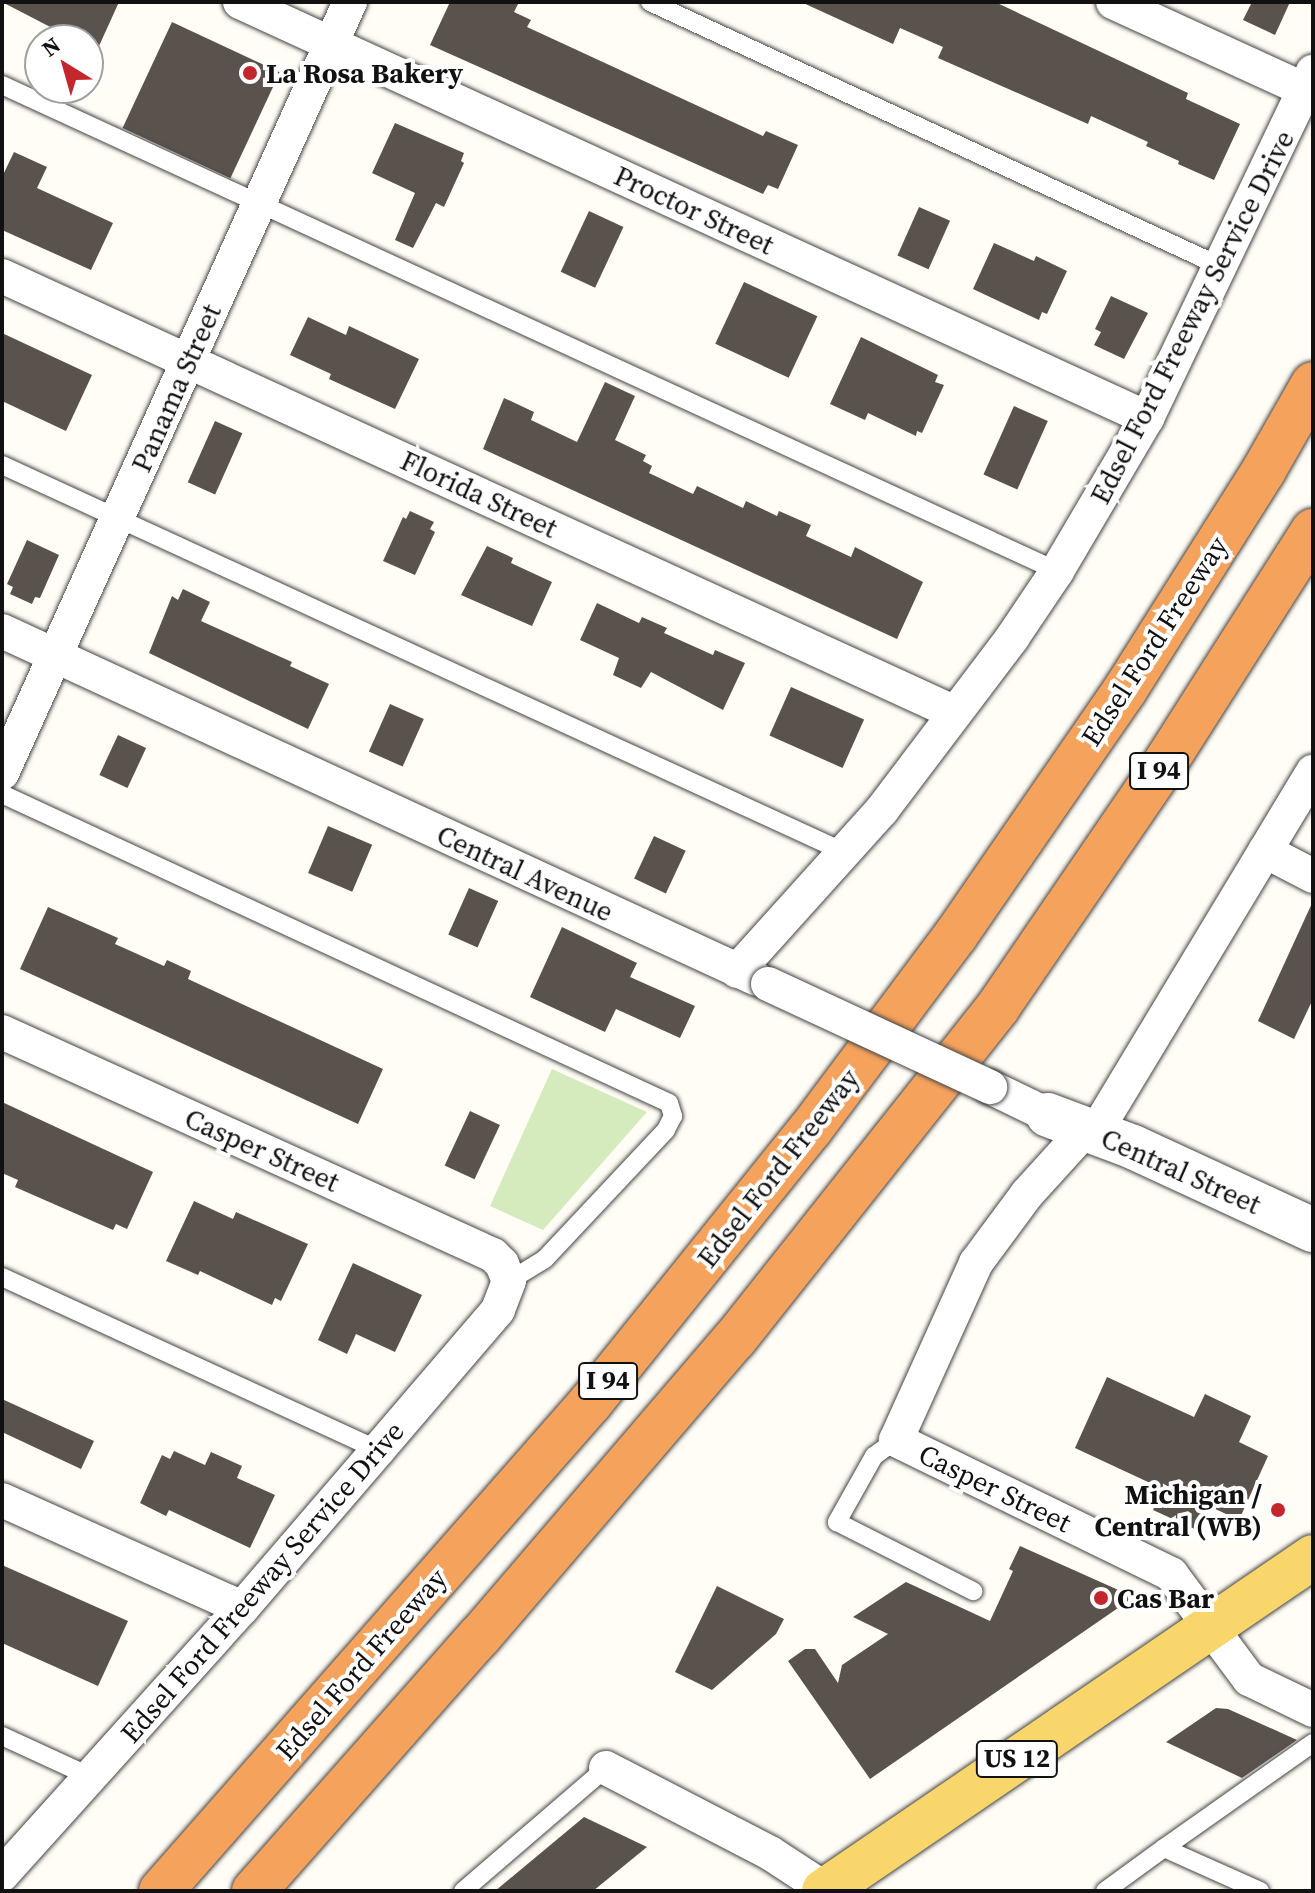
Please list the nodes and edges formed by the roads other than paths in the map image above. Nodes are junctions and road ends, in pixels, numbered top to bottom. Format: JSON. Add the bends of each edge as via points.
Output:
{"nodes":[{"id":1,"x":240,"y":2,"type":"edge"},
{"id":2,"x":350,"y":2,"type":"edge"},
{"id":3,"x":650,"y":2,"type":"edge"},
{"id":4,"x":1113,"y":2,"type":"edge"},
{"id":5,"x":332,"y":43,"type":"junction"},
{"id":6,"x":1309,"y":81,"type":"edge"},
{"id":7,"x":2,"y":85,"type":"edge"},
{"id":8,"x":260,"y":202,"type":"junction"},
{"id":9,"x":1222,"y":267,"type":"junction"},
{"id":10,"x":2,"y":276,"type":"edge"},
{"id":11,"x":188,"y":361,"type":"junction"},
{"id":12,"x":1313,"y":384,"type":"edge"},
{"id":13,"x":1147,"y":418,"type":"junction"},
{"id":14,"x":2,"y":465,"type":"edge"},
{"id":15,"x":118,"y":518,"type":"junction"},
{"id":16,"x":1313,"y":531,"type":"edge"},
{"id":17,"x":1057,"y":571,"type":"junction"},
{"id":18,"x":2,"y":631,"type":"edge"},
{"id":19,"x":57,"y":656,"type":"junction"},
{"id":20,"x":955,"y":713,"type":"junction"},
{"id":21,"x":1313,"y":772,"type":"edge"},
{"id":22,"x":2,"y":773,"type":"edge"},
{"id":23,"x":2,"y":794,"type":"edge"},
{"id":24,"x":1265,"y":851,"type":"junction"},
{"id":25,"x":844,"y":852,"type":"junction"},
{"id":26,"x":1313,"y":876,"type":"edge"},
{"id":27,"x":753,"y":978,"type":"junction"},
{"id":28,"x":2,"y":1032,"type":"edge"},
{"id":29,"x":1076,"y":1126,"type":"junction"},
{"id":30,"x":1313,"y":1230,"type":"edge"},
{"id":31,"x":2,"y":1277,"type":"edge"},
{"id":32,"x":509,"y":1281,"type":"junction"},
{"id":33,"x":896,"y":1440,"type":"junction"},
{"id":34,"x":378,"y":1450,"type":"junction"},
{"id":35,"x":2,"y":1500,"type":"edge"},
{"id":36,"x":1313,"y":1557,"type":"edge"},
{"id":37,"x":973,"y":1591,"type":"dead end"},
{"id":38,"x":242,"y":1608,"type":"junction"},
{"id":39,"x":1210,"y":1628,"type":"junction"},
{"id":40,"x":1313,"y":1710,"type":"edge"},
{"id":41,"x":2,"y":1736,"type":"edge"},
{"id":42,"x":1313,"y":1743,"type":"edge"},
{"id":43,"x":606,"y":1768,"type":"joint"},
{"id":44,"x":91,"y":1777,"type":"junction"},
{"id":45,"x":1164,"y":1848,"type":"junction"},
{"id":46,"x":2,"y":1875,"type":"edge"},
{"id":47,"x":161,"y":1891,"type":"edge"},
{"id":48,"x":254,"y":1891,"type":"edge"},
{"id":49,"x":463,"y":1891,"type":"edge"},
{"id":50,"x":826,"y":1891,"type":"edge"},
{"id":51,"x":1105,"y":1891,"type":"edge"},
{"id":52,"x":1260,"y":1891,"type":"edge"}],
"edges":[{"from":1,"to":5,"type":"street","name":"Proctor Street"},
{"from":2,"to":5,"type":"street","name":"Panama Street"},
{"from":3,"to":9,"type":"lane"},
{"from":4,"to":6,"type":"street"},
{"from":5,"to":8,"type":"street","name":"Panama Street"},
{"from":5,"to":13,"type":"street","name":"Proctor Street"},
{"from":6,"to":9,"type":"street","name":"Edsel Ford Freeway Service Drive"},
{"from":7,"to":8,"type":"lane"},
{"from":8,"to":11,"type":"street","name":"Panama Street"},
{"from":8,"to":17,"type":"lane"},
{"from":9,"to":13,"type":"street","name":"Edsel Ford Freeway Service Drive"},
{"from":10,"to":11,"type":"street","name":"Florida Street"},
{"from":11,"to":15,"type":"street","name":"Panama Street"},
{"from":11,"to":20,"type":"street","name":"Florida Street"},
{"from":12,"to":47,"type":"highway","name":"Edsel Ford Freeway","number":"I 94","via":[[1125,690],[956,935],[810,1130],[591,1402]]},
{"from":13,"to":17,"type":"street","name":"Edsel Ford Freeway Service Drive"},
{"from":14,"to":15,"type":"lane"},
{"from":15,"to":19,"type":"street","name":"Panama Street"},
{"from":15,"to":25,"type":"lane"},
{"from":16,"to":48,"type":"highway","number":"I 94","via":[[1167,760],[998,1007],[735,1339]]},
{"from":17,"to":20,"type":"street","name":"Edsel Ford Freeway Service Drive"},
{"from":18,"to":19,"type":"street","name":"Central Avenue"},
{"from":19,"to":22,"type":"street","name":"Panama Street"},
{"from":19,"to":27,"type":"street","name":"Central Avenue"},
{"from":20,"to":25,"type":"street","name":"Edsel Ford Freeway Service Drive"},
{"from":21,"to":24,"type":"street"},
{"from":23,"to":32,"type":"lane","via":[[669,1103],[673,1116],[666,1130],[545,1259]]},
{"from":24,"to":26,"type":"street"},
{"from":24,"to":29,"type":"street"},
{"from":25,"to":27,"type":"street","name":"Edsel Ford Freeway Service Drive"},
{"from":27,"to":29,"type":"street","name":"Central Avenue","bridge":true},
{"from":28,"to":32,"type":"street","name":"Casper Street","via":[[493,1255]]},
{"from":29,"to":30,"type":"street","name":"Central Street"},
{"from":29,"to":33,"type":"street","via":[[976,1263]]},
{"from":31,"to":34,"type":"lane"},
{"from":32,"to":34,"type":"street","name":"Edsel Ford Freeway Service Drive","via":[[498,1310]]},
{"from":33,"to":37,"type":"lane","via":[[874,1456],[837,1522]]},
{"from":33,"to":39,"type":"street","name":"Casper Street","via":[[1171,1574]]},
{"from":34,"to":38,"type":"street","name":"Edsel Ford Freeway Service Drive"},
{"from":35,"to":38,"type":"street"},
{"from":36,"to":39,"type":"main road","number":"US 12"},
{"from":38,"to":44,"type":"street","name":"Edsel Ford Freeway Service Drive"},
{"from":39,"to":40,"type":"street","name":"Casper Street","via":[[1249,1679]]},
{"from":39,"to":50,"type":"main road","number":"US 12"},
{"from":41,"to":44,"type":"lane"},
{"from":42,"to":45,"type":"lane"},
{"from":43,"to":49,"type":"lane"},
{"from":43,"to":50,"type":"street","via":[[770,1853]]},
{"from":44,"to":46,"type":"street","name":"Edsel Ford Freeway Service Drive"},
{"from":45,"to":51,"type":"lane"},
{"from":45,"to":52,"type":"lane"}]}
